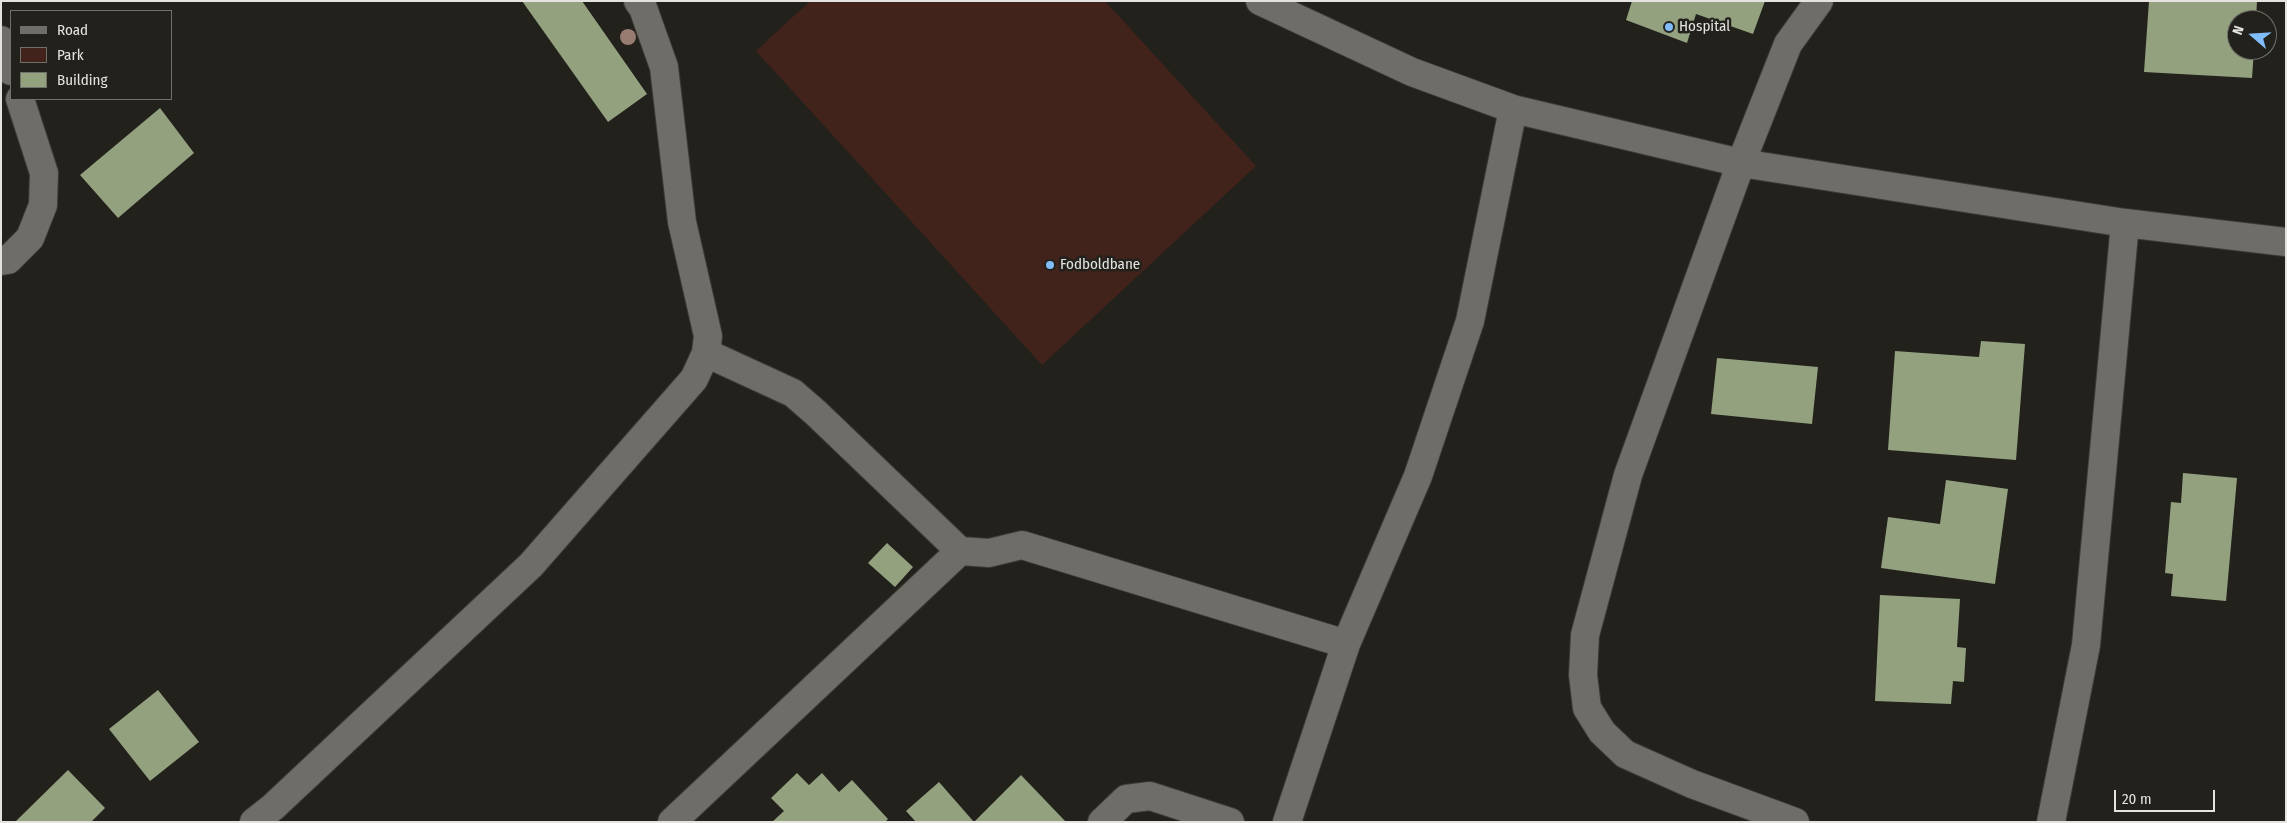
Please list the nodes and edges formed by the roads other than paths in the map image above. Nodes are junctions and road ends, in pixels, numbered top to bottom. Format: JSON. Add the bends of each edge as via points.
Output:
{"nodes":[{"id":1,"x":638,"y":1,"type":"edge"},
{"id":2,"x":1260,"y":1,"type":"edge"},
{"id":3,"x":1818,"y":1,"type":"edge"},
{"id":4,"x":1,"y":40,"type":"edge"},
{"id":5,"x":10,"y":68,"type":"edge"},
{"id":6,"x":20,"y":100,"type":"edge"},
{"id":7,"x":1513,"y":109,"type":"junction"},
{"id":8,"x":1741,"y":163,"type":"junction"},
{"id":9,"x":2125,"y":223,"type":"junction"},
{"id":10,"x":2286,"y":242,"type":"edge"},
{"id":11,"x":1,"y":261,"type":"edge"},
{"id":12,"x":706,"y":353,"type":"junction"},
{"id":13,"x":960,"y":551,"type":"junction"},
{"id":14,"x":1346,"y":644,"type":"junction"},
{"id":15,"x":254,"y":822,"type":"edge"},
{"id":16,"x":672,"y":822,"type":"edge"},
{"id":17,"x":1102,"y":822,"type":"edge"},
{"id":18,"x":1230,"y":822,"type":"edge"},
{"id":19,"x":1287,"y":822,"type":"edge"},
{"id":20,"x":1796,"y":822,"type":"edge"},
{"id":21,"x":2051,"y":822,"type":"edge"}],
"edges":[{"from":1,"to":12,"type":"street","via":[[664,67],[682,222],[708,336]]},
{"from":2,"to":7,"type":"street","via":[[1412,72]]},
{"from":3,"to":8,"type":"street","via":[[1788,44]]},
{"from":4,"to":5,"type":"street"},
{"from":6,"to":11,"type":"street","via":[[44,173],[43,205],[30,238],[8,260]]},
{"from":7,"to":8,"type":"street"},
{"from":7,"to":14,"type":"street","via":[[1470,321],[1418,476]]},
{"from":8,"to":9,"type":"street"},
{"from":8,"to":20,"type":"street","via":[[1628,475],[1585,635],[1583,675],[1588,708],[1602,732],[1625,754],[1692,784]]},
{"from":9,"to":10,"type":"street"},
{"from":9,"to":21,"type":"street","via":[[2086,645]]},
{"from":12,"to":13,"type":"street","via":[[793,393]]},
{"from":12,"to":15,"type":"street","via":[[694,379],[531,565]]},
{"from":13,"to":14,"type":"street","via":[[989,553],[1022,545]]},
{"from":13,"to":16,"type":"street"},
{"from":14,"to":19,"type":"street"},
{"from":17,"to":18,"type":"street","via":[[1126,799],[1150,796]]}]}
